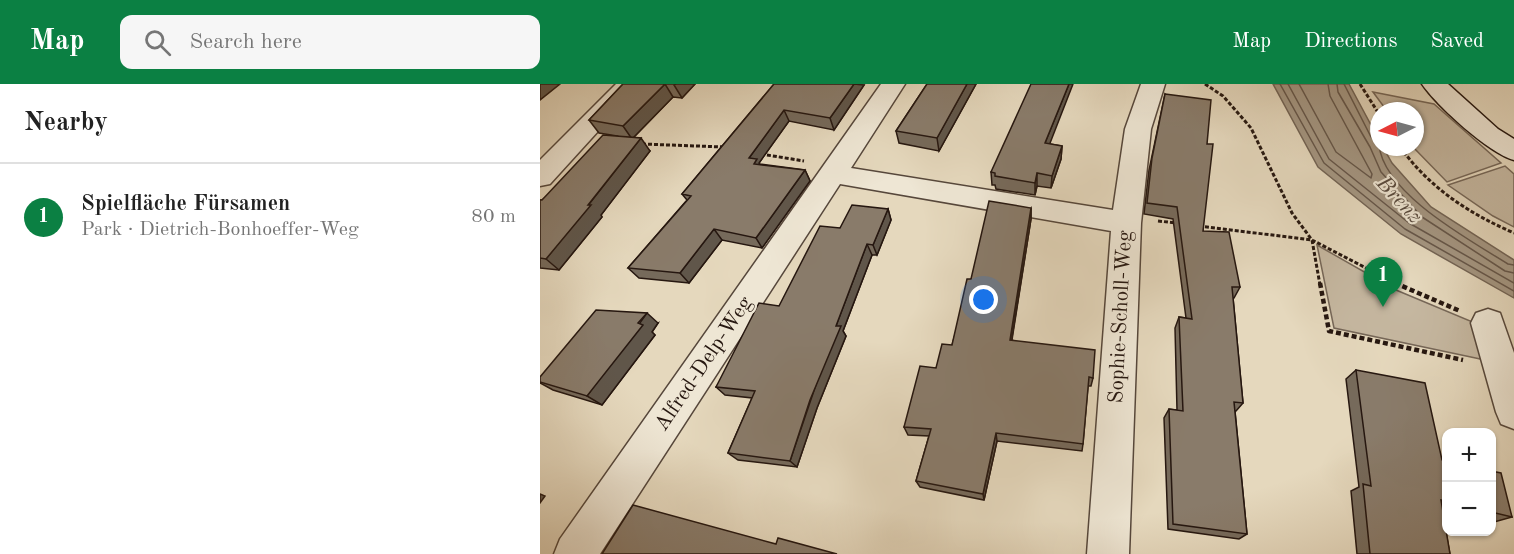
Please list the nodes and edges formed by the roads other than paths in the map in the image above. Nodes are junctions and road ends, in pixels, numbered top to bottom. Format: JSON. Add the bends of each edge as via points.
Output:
{"nodes":[{"id":1,"x":629,"y":84,"type":"edge"},
{"id":2,"x":893,"y":84,"type":"edge"},
{"id":3,"x":1153,"y":84,"type":"edge"},
{"id":4,"x":1434,"y":84,"type":"edge"},
{"id":5,"x":540,"y":139,"type":"edge"},
{"id":6,"x":571,"y":142,"type":"junction"},
{"id":7,"x":1514,"y":151,"type":"edge"},
{"id":8,"x":835,"y":171,"type":"junction"},
{"id":9,"x":540,"y":177,"type":"edge"},
{"id":10,"x":1127,"y":220,"type":"junction"},
{"id":11,"x":1488,"y":323,"type":"road end"},
{"id":12,"x":1514,"y":412,"type":"edge"},
{"id":13,"x":575,"y":554,"type":"edge"},
{"id":14,"x":1108,"y":554,"type":"edge"}],
"edges":[{"from":1,"to":6,"type":"street"},
{"from":2,"to":8,"type":"street","name":"Alfred-Delp-Weg"},
{"from":3,"to":10,"type":"street","name":"Sophie-Scholl-Weg","via":[[1138,129]]},
{"from":4,"to":7,"type":"street","via":[[1489,135]]},
{"from":5,"to":6,"type":"street"},
{"from":6,"to":9,"type":"street"},
{"from":8,"to":10,"type":"street"},
{"from":8,"to":13,"type":"street","name":"Alfred-Delp-Weg"},
{"from":10,"to":14,"type":"street","name":"Sophie-Scholl-Weg"},
{"from":11,"to":12,"type":"street"}]}
